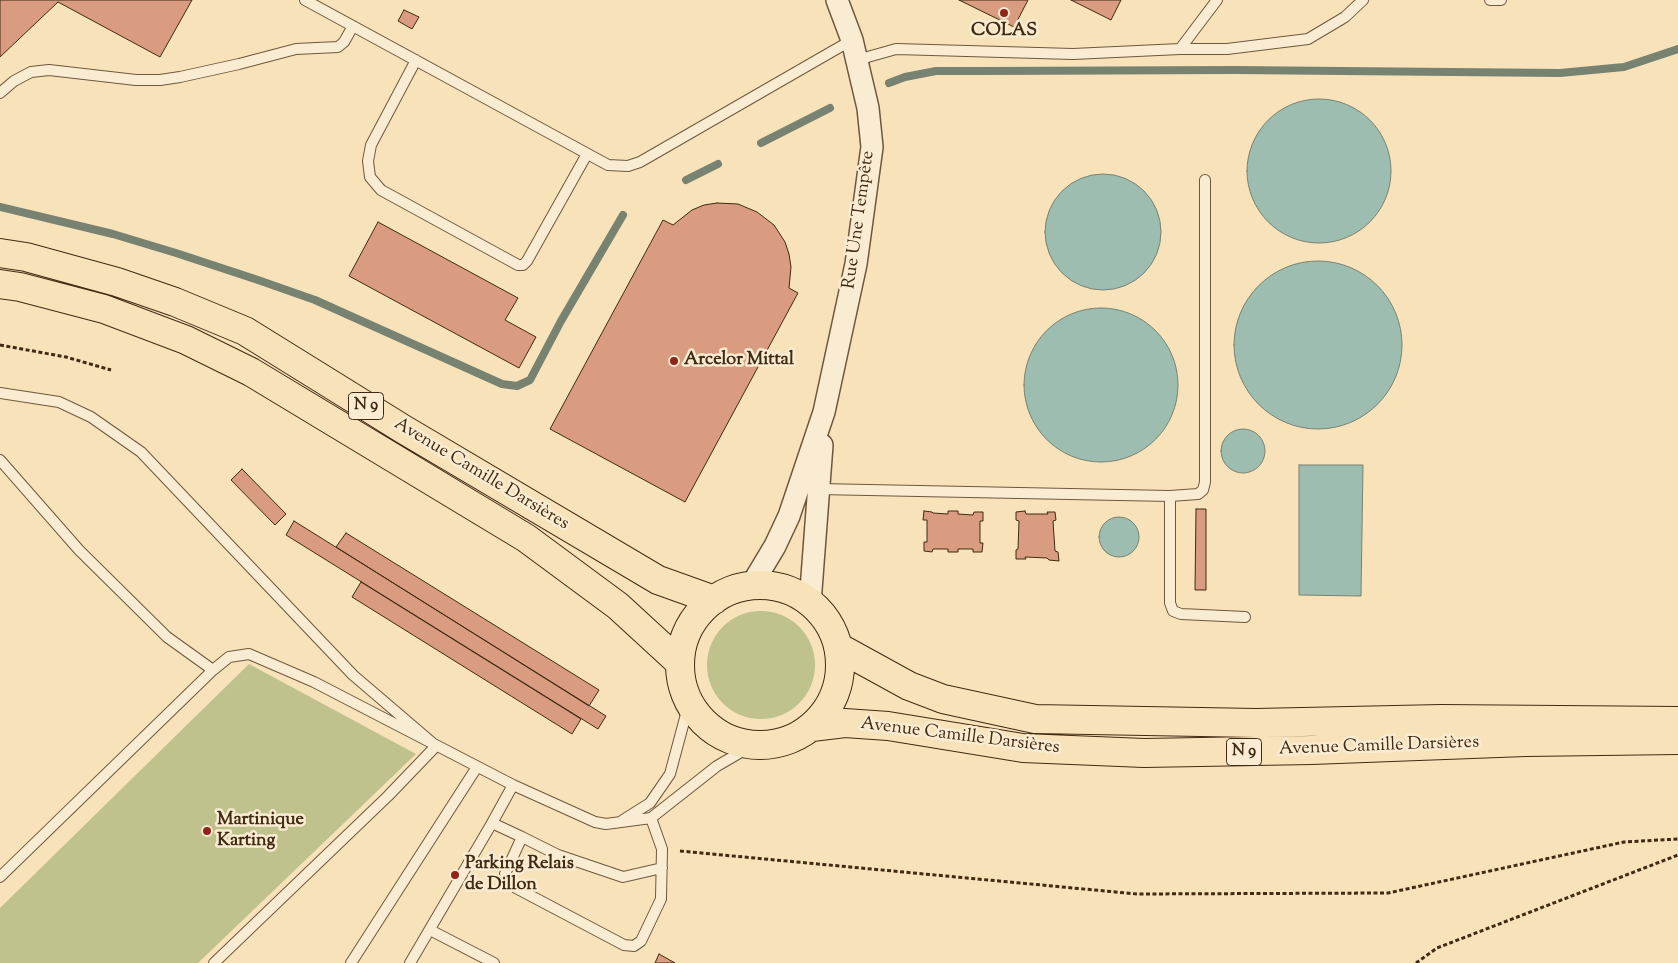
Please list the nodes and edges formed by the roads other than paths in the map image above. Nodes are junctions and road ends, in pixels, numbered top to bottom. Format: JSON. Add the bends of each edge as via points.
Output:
{"nodes":[{"id":1,"x":305,"y":0,"type":"edge"},
{"id":2,"x":837,"y":0,"type":"edge"},
{"id":3,"x":1217,"y":0,"type":"edge"},
{"id":4,"x":1363,"y":0,"type":"edge"},
{"id":5,"x":1490,"y":0,"type":"edge"},
{"id":6,"x":1501,"y":0,"type":"edge"},
{"id":7,"x":353,"y":26,"type":"junction"},
{"id":8,"x":1180,"y":49,"type":"junction"},
{"id":9,"x":854,"y":50,"type":"junction"},
{"id":10,"x":416,"y":60,"type":"junction"},
{"id":11,"x":0,"y":93,"type":"edge"},
{"id":12,"x":587,"y":154,"type":"junction"},
{"id":13,"x":1205,"y":180,"type":"dead end"},
{"id":14,"x":0,"y":253,"type":"edge"},
{"id":15,"x":0,"y":284,"type":"edge"},
{"id":16,"x":0,"y":394,"type":"edge"},
{"id":17,"x":824,"y":412,"type":"junction"},
{"id":18,"x":0,"y":460,"type":"edge"},
{"id":19,"x":818,"y":489,"type":"junction"},
{"id":20,"x":1170,"y":496,"type":"junction"},
{"id":21,"x":751,"y":586,"type":"junction"},
{"id":22,"x":714,"y":600,"type":"junction"},
{"id":23,"x":810,"y":603,"type":"junction"},
{"id":24,"x":1245,"y":617,"type":"dead end"},
{"id":25,"x":838,"y":647,"type":"junction"},
{"id":26,"x":680,"y":663,"type":"junction"},
{"id":27,"x":213,"y":670,"type":"junction"},
{"id":28,"x":689,"y":703,"type":"junction"},
{"id":29,"x":1678,"y":721,"type":"edge"},
{"id":30,"x":812,"y":727,"type":"junction"},
{"id":31,"x":1678,"y":740,"type":"edge"},
{"id":32,"x":753,"y":745,"type":"junction"},
{"id":33,"x":436,"y":746,"type":"junction"},
{"id":34,"x":477,"y":767,"type":"junction"},
{"id":35,"x":513,"y":785,"type":"junction"},
{"id":36,"x":651,"y":818,"type":"junction"},
{"id":37,"x":620,"y":822,"type":"junction"},
{"id":38,"x":492,"y":823,"type":"junction"},
{"id":39,"x":522,"y":837,"type":"junction"},
{"id":40,"x":662,"y":868,"type":"junction"},
{"id":41,"x":0,"y":877,"type":"edge"},
{"id":42,"x":430,"y":930,"type":"junction"},
{"id":43,"x":214,"y":963,"type":"edge"},
{"id":44,"x":351,"y":963,"type":"edge"},
{"id":45,"x":410,"y":963,"type":"edge"},
{"id":46,"x":494,"y":963,"type":"edge"}],
"edges":[{"from":1,"to":7,"type":"lane"},
{"from":2,"to":9,"type":"street","name":"Rue Une Tempête"},
{"from":3,"to":8,"type":"lane"},
{"from":4,"to":8,"type":"lane","via":[[1345,17],[1308,39],[1227,50]]},
{"from":5,"to":6,"type":"lane"},
{"from":7,"to":10,"type":"lane"},
{"from":7,"to":11,"type":"lane","via":[[338,47],[296,49],[180,77],[136,80],[49,70],[31,72]]},
{"from":8,"to":9,"type":"lane","via":[[1073,54]]},
{"from":9,"to":12,"type":"lane","via":[[640,162],[628,166],[608,165]]},
{"from":9,"to":17,"type":"street","name":"Rue Une Tempête","via":[[868,108],[872,147],[856,264]]},
{"from":10,"to":12,"type":"lane"},
{"from":10,"to":12,"type":"lane","via":[[371,145],[370,177],[381,190],[523,265]]},
{"from":13,"to":20,"type":"lane","via":[[1206,482],[1198,494]]},
{"from":14,"to":22,"type":"main road","name":"Avenue Camille Darsières","number":"N 9","via":[[117,282],[245,331],[658,580]]},
{"from":15,"to":26,"type":"main road","name":"Avenue Camille Darsières","number":"N 9","via":[[104,309],[186,340],[251,372],[526,538],[618,606]]},
{"from":16,"to":33,"type":"lane","via":[[59,402],[91,417],[141,452],[353,675]]},
{"from":17,"to":19,"type":"street","name":"Rue Une Tempête"},
{"from":17,"to":21,"type":"street","name":"Rue Une Tempête","via":[[789,516]]},
{"from":18,"to":27,"type":"lane","via":[[79,550],[166,637]]},
{"from":19,"to":20,"type":"lane"},
{"from":19,"to":23,"type":"street","name":"Rue Une Tempête"},
{"from":20,"to":24,"type":"lane","via":[[1170,603],[1173,611]]},
{"from":21,"to":22,"type":"main road","via":[[732,590]]},
{"from":21,"to":23,"type":"main road","via":[[772,586],[792,592]]},
{"from":22,"to":26,"type":"main road","via":[[692,624],[684,639]]},
{"from":23,"to":25,"type":"main road","via":[[823,616]]},
{"from":25,"to":29,"type":"main road","name":"Avenue Camille Darsières","number":"N 9","via":[[909,686],[943,699],[1035,719],[1256,723]]},
{"from":25,"to":30,"type":"main road","via":[[837,691],[827,710]]},
{"from":26,"to":28,"type":"main road","via":[[682,684]]},
{"from":27,"to":33,"type":"lane","via":[[229,657],[249,654],[314,682]]},
{"from":27,"to":41,"type":"lane"},
{"from":28,"to":32,"type":"main road","via":[[706,724],[720,734]]},
{"from":28,"to":37,"type":"lane","via":[[670,774],[650,804]]},
{"from":30,"to":31,"type":"main road","name":"Avenue Camille Darsières","number":"N 9","via":[[846,723],[888,726],[1023,748],[1144,753]]},
{"from":30,"to":32,"type":"main road","via":[[781,742]]},
{"from":32,"to":36,"type":"lane","via":[[717,766]]},
{"from":33,"to":34,"type":"lane"},
{"from":33,"to":43,"type":"lane"},
{"from":34,"to":35,"type":"lane"},
{"from":34,"to":44,"type":"lane"},
{"from":35,"to":37,"type":"lane","via":[[595,822]]},
{"from":35,"to":38,"type":"lane"},
{"from":36,"to":37,"type":"lane"},
{"from":36,"to":40,"type":"lane","via":[[662,849]]},
{"from":38,"to":39,"type":"lane"},
{"from":38,"to":42,"type":"lane"},
{"from":39,"to":40,"type":"lane","via":[[558,855],[623,877]]},
{"from":39,"to":40,"type":"lane","via":[[506,874],[509,882],[624,945],[634,946],[641,941],[661,899]]},
{"from":42,"to":45,"type":"lane"},
{"from":42,"to":46,"type":"lane"}]}
